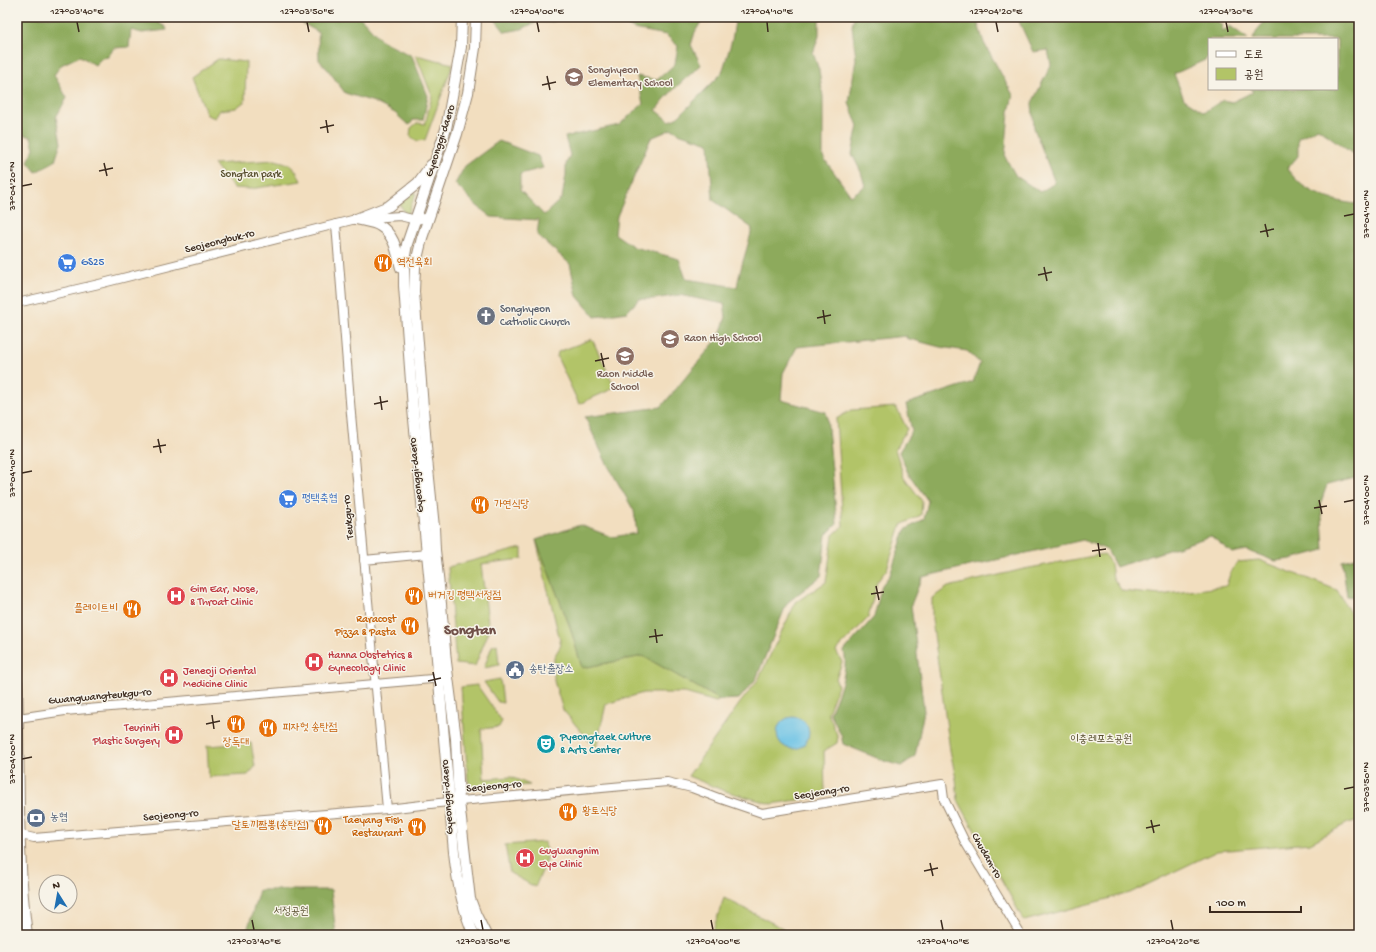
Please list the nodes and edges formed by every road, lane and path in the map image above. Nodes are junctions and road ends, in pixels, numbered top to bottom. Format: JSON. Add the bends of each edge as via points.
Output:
{"nodes":[{"id":1,"x":462,"y":17,"type":"edge"},
{"id":2,"x":476,"y":17,"type":"edge"},
{"id":3,"x":437,"y":157,"type":"junction"},
{"id":4,"x":429,"y":217,"type":"junction"},
{"id":5,"x":356,"y":219,"type":"junction"},
{"id":6,"x":416,"y":220,"type":"junction"},
{"id":7,"x":336,"y":224,"type":"junction"},
{"id":8,"x":404,"y":276,"type":"junction"},
{"id":9,"x":17,"y":303,"type":"edge"},
{"id":10,"x":427,"y":554,"type":"junction"},
{"id":11,"x":364,"y":560,"type":"junction"},
{"id":12,"x":443,"y":678,"type":"junction"},
{"id":13,"x":17,"y":683,"type":"edge"},
{"id":14,"x":376,"y":683,"type":"junction"},
{"id":15,"x":18,"y":718,"type":"junction"},
{"id":16,"x":942,"y":784,"type":"joint"},
{"id":17,"x":454,"y":802,"type":"junction"},
{"id":18,"x":387,"y":809,"type":"junction"},
{"id":19,"x":18,"y":834,"type":"edge"},
{"id":20,"x":27,"y":935,"type":"edge"},
{"id":21,"x":474,"y":935,"type":"edge"},
{"id":22,"x":486,"y":935,"type":"edge"},
{"id":23,"x":1021,"y":935,"type":"edge"}],
"edges":[{"from":1,"to":3,"type":"main road","name":"Gyeonggi-daero","via":[[457,74],[446,129]]},
{"from":2,"to":4,"type":"main road","name":"Gyeonggi-daero","via":[[475,48],[468,93]]},
{"from":3,"to":5,"type":"main road","via":[[418,183],[389,206]]},
{"from":3,"to":6,"type":"main road","name":"Gyeonggi-daero"},
{"from":4,"to":6,"type":"street","name":"Seojeongbuk-ro"},
{"from":4,"to":12,"type":"main road","name":"Gyeonggi-daero","via":[[415,267],[414,292],[426,451],[442,604]]},
{"from":5,"to":6,"type":"street","name":"Seojeongbuk-ro","via":[[400,216]]},
{"from":5,"to":7,"type":"street","name":"Seojeongbuk-ro"},
{"from":5,"to":8,"type":"main road","via":[[380,226],[391,235]]},
{"from":6,"to":8,"type":"main road","name":"Gyeonggi-daero","via":[[407,244]]},
{"from":7,"to":9,"type":"street","name":"Seojeongbuk-ro"},
{"from":7,"to":11,"type":"street","name":"Teukgu-ro"},
{"from":8,"to":10,"type":"main road","name":"Gyeonggi-daero"},
{"from":10,"to":11,"type":"street"},
{"from":10,"to":12,"type":"main road","name":"Gyeonggi-daero"},
{"from":11,"to":14,"type":"street","name":"Teukgu-ro"},
{"from":12,"to":14,"type":"street","name":"Gwangwangteukgu-ro"},
{"from":12,"to":17,"type":"main road","name":"Gyeonggi-daero","via":[[450,794]]},
{"from":13,"to":15,"type":"main road"},
{"from":14,"to":15,"type":"street","name":"Gwangwangteukgu-ro","via":[[64,711]]},
{"from":14,"to":18,"type":"street","name":"Teukgu-ro"},
{"from":15,"to":19,"type":"main road"},
{"from":16,"to":17,"type":"street","name":"Seojeong-ro","via":[[762,813],[692,788],[667,782]]},
{"from":16,"to":23,"type":"street","name":"Chudam-ro","via":[[944,799],[965,842]]},
{"from":17,"to":18,"type":"street","name":"Seojeong-ro"},
{"from":17,"to":21,"type":"main road","name":"Gyeonggi-daero","via":[[456,878]]},
{"from":17,"to":22,"type":"main road","name":"Gyeonggi-daero","via":[[470,899]]},
{"from":18,"to":19,"type":"street","name":"Seojeong-ro","via":[[70,836],[34,838]]},
{"from":19,"to":20,"type":"main road"}]}
